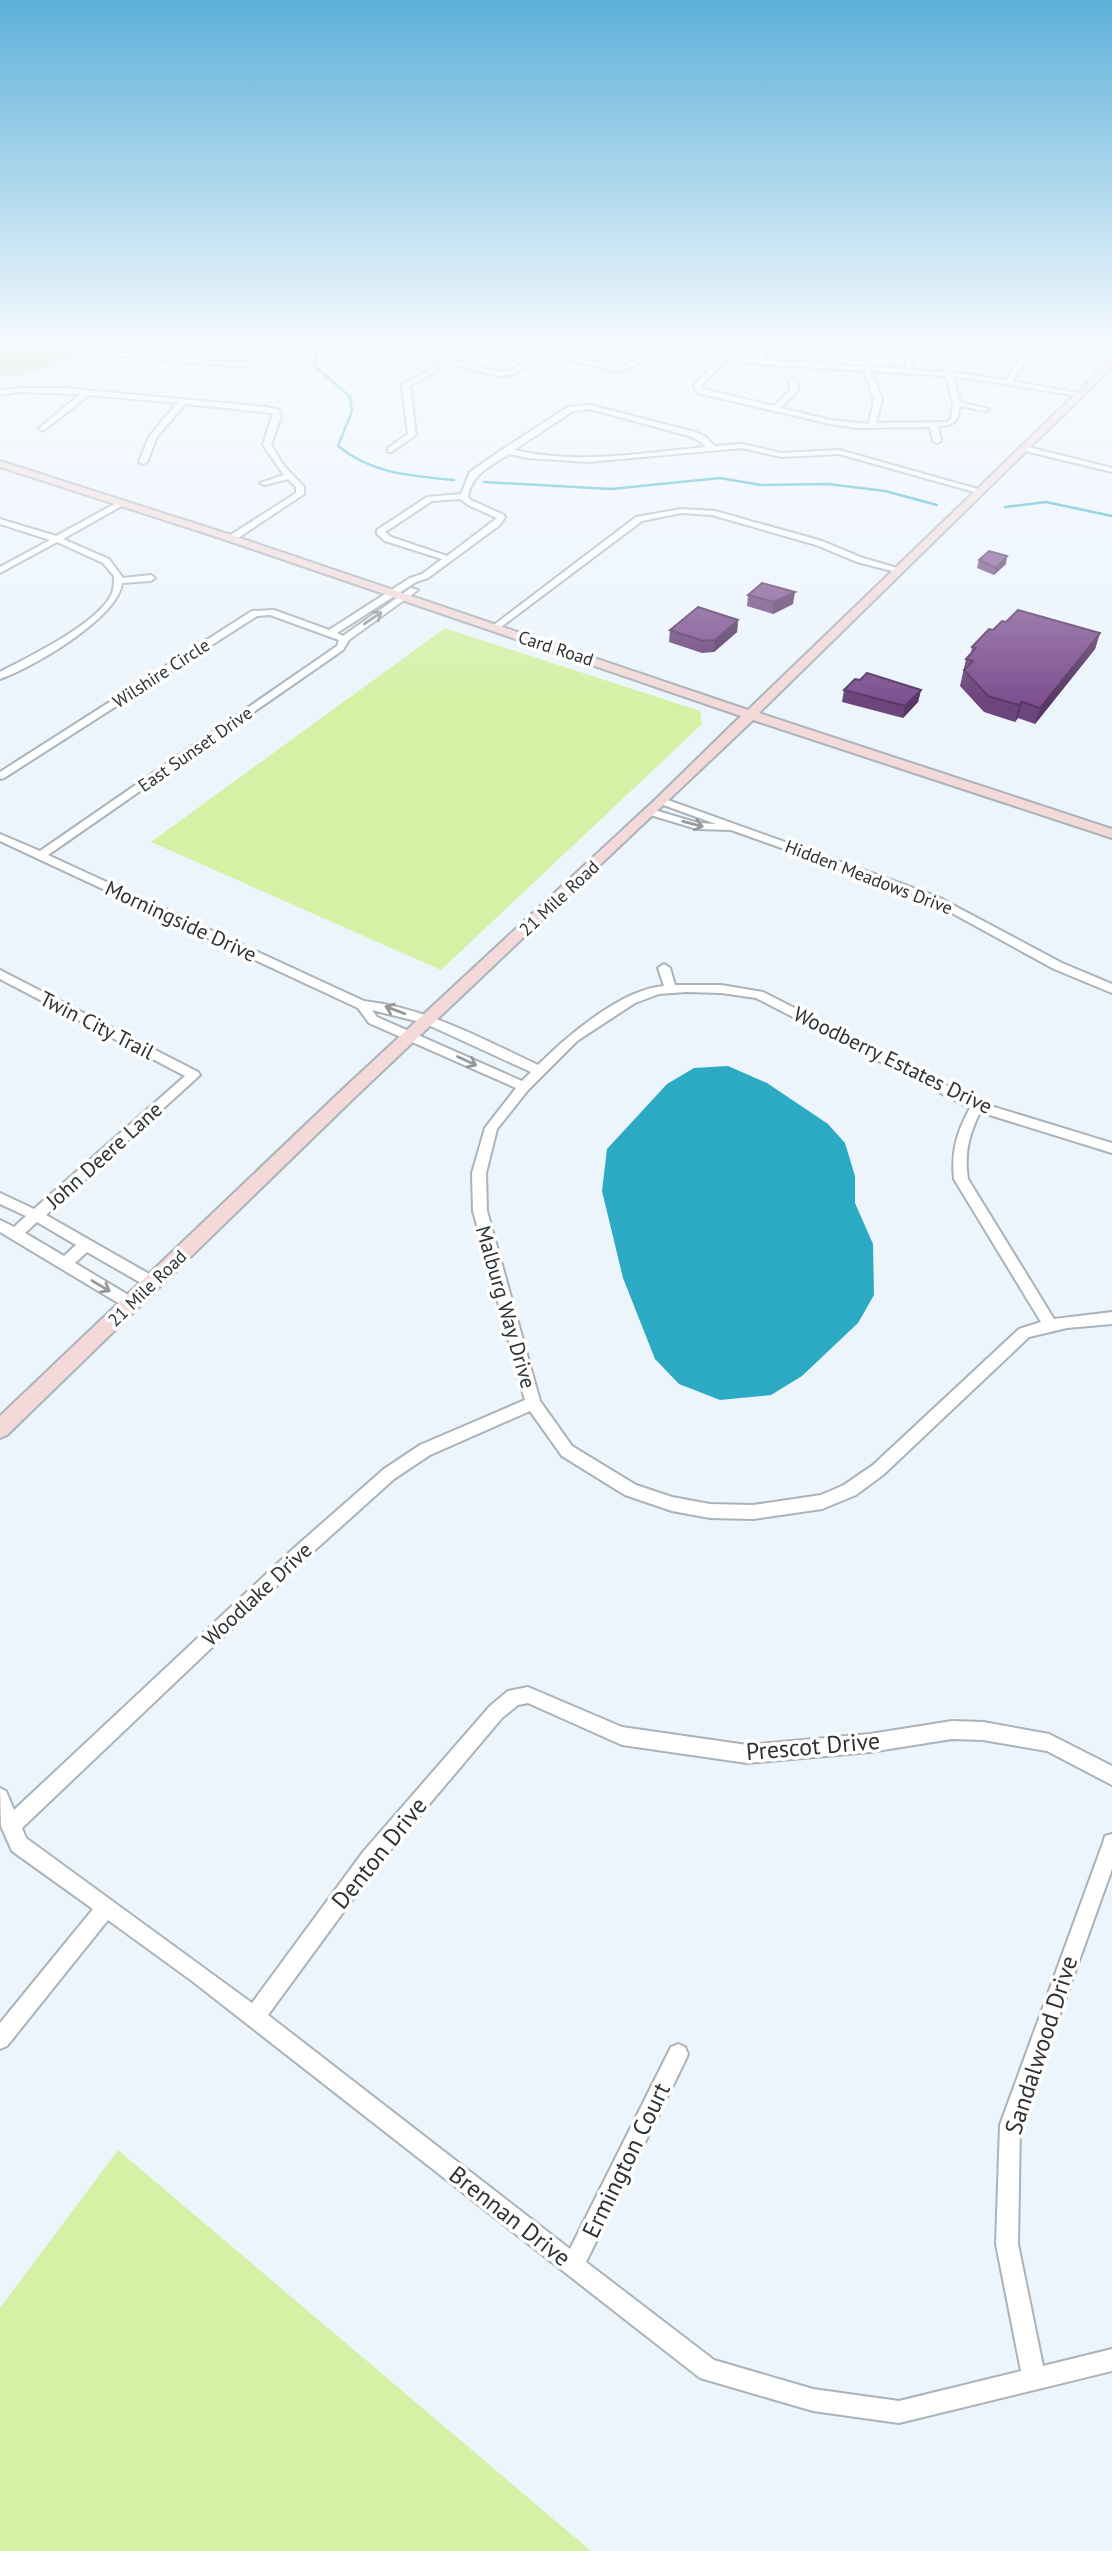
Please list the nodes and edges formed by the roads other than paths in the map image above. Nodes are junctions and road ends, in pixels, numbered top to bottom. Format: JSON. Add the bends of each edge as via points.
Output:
{"nodes":[{"id":1,"x":279,"y":463,"type":"edge"},
{"id":2,"x":489,"y":463,"type":"edge"},
{"id":3,"x":879,"y":463,"type":"edge"},
{"id":4,"x":1009,"y":463,"type":"edge"},
{"id":5,"x":1084,"y":463,"type":"edge"},
{"id":6,"x":0,"y":464,"type":"edge"},
{"id":7,"x":1112,"y":470,"type":"edge"},
{"id":8,"x":288,"y":476,"type":"junction"},
{"id":9,"x":264,"y":483,"type":"dead end"},
{"id":10,"x":981,"y":491,"type":"junction"},
{"id":11,"x":463,"y":496,"type":"junction"},
{"id":12,"x":121,"y":504,"type":"junction"},
{"id":13,"x":0,"y":521,"type":"edge"},
{"id":14,"x":228,"y":537,"type":"junction"},
{"id":15,"x":54,"y":540,"type":"junction"},
{"id":16,"x":449,"y":559,"type":"junction"},
{"id":17,"x":0,"y":570,"type":"edge"},
{"id":18,"x":900,"y":570,"type":"junction"},
{"id":19,"x":151,"y":578,"type":"dead end"},
{"id":20,"x":120,"y":585,"type":"junction"},
{"id":21,"x":397,"y":596,"type":"junction"},
{"id":22,"x":494,"y":628,"type":"junction"},
{"id":23,"x":331,"y":633,"type":"junction"},
{"id":24,"x":344,"y":639,"type":"junction"},
{"id":25,"x":0,"y":676,"type":"edge"},
{"id":26,"x":751,"y":715,"type":"junction"},
{"id":27,"x":0,"y":776,"type":"edge"},
{"id":28,"x":656,"y":807,"type":"junction"},
{"id":29,"x":1112,"y":834,"type":"edge"},
{"id":30,"x":0,"y":837,"type":"edge"},
{"id":31,"x":40,"y":856,"type":"junction"},
{"id":32,"x":664,"y":968,"type":"dead end"},
{"id":33,"x":0,"y":974,"type":"edge"},
{"id":34,"x":671,"y":989,"type":"junction"},
{"id":35,"x":1112,"y":989,"type":"edge"},
{"id":36,"x":362,"y":1005,"type":"junction"},
{"id":37,"x":426,"y":1022,"type":"junction"},
{"id":38,"x":411,"y":1036,"type":"junction"},
{"id":39,"x":540,"y":1071,"type":"junction"},
{"id":40,"x":194,"y":1075,"type":"joint"},
{"id":41,"x":524,"y":1087,"type":"junction"},
{"id":42,"x":977,"y":1106,"type":"junction"},
{"id":43,"x":1112,"y":1148,"type":"edge"},
{"id":44,"x":0,"y":1198,"type":"edge"},
{"id":45,"x":37,"y":1216,"type":"junction"},
{"id":46,"x":0,"y":1225,"type":"edge"},
{"id":47,"x":15,"y":1234,"type":"junction"},
{"id":48,"x":87,"y":1244,"type":"junction"},
{"id":49,"x":64,"y":1264,"type":"junction"},
{"id":50,"x":153,"y":1283,"type":"junction"},
{"id":51,"x":130,"y":1303,"type":"junction"},
{"id":52,"x":1112,"y":1318,"type":"edge"},
{"id":53,"x":1050,"y":1324,"type":"junction"},
{"id":54,"x":533,"y":1402,"type":"junction"},
{"id":55,"x":0,"y":1429,"type":"edge"},
{"id":56,"x":514,"y":1697,"type":"joint"},
{"id":57,"x":1112,"y":1776,"type":"edge"},
{"id":58,"x":0,"y":1797,"type":"edge"},
{"id":59,"x":10,"y":1826,"type":"junction"},
{"id":60,"x":1112,"y":1843,"type":"edge"},
{"id":61,"x":106,"y":1907,"type":"junction"},
{"id":62,"x":254,"y":2017,"type":"junction"},
{"id":63,"x":0,"y":2039,"type":"edge"},
{"id":64,"x":678,"y":2054,"type":"dead end"},
{"id":65,"x":573,"y":2265,"type":"junction"},
{"id":66,"x":1112,"y":2360,"type":"edge"},
{"id":67,"x":1034,"y":2378,"type":"junction"}],
"edges":[{"from":1,"to":8,"type":"street"},
{"from":2,"to":11,"type":"street","via":[[473,474]]},
{"from":3,"to":10,"type":"street"},
{"from":4,"to":10,"type":"street","name":"21 Mile Road"},
{"from":5,"to":7,"type":"street"},
{"from":6,"to":12,"type":"street","name":"Card Road"},
{"from":8,"to":9,"type":"street"},
{"from":8,"to":14,"type":"street","via":[[300,487],[300,494]]},
{"from":10,"to":18,"type":"street","name":"21 Mile Road"},
{"from":11,"to":16,"type":"street","via":[[476,508],[498,514],[500,520]]},
{"from":11,"to":16,"type":"street","via":[[430,499],[380,533]]},
{"from":12,"to":14,"type":"street","name":"Card Road"},
{"from":12,"to":15,"type":"street"},
{"from":13,"to":15,"type":"street"},
{"from":14,"to":21,"type":"street","name":"Card Road"},
{"from":15,"to":17,"type":"street"},
{"from":15,"to":20,"type":"street","via":[[103,558],[118,572]]},
{"from":16,"to":21,"type":"street","via":[[425,576],[423,583]]},
{"from":18,"to":22,"type":"street","via":[[707,512],[654,515],[631,524]]},
{"from":18,"to":26,"type":"street","name":"21 Mile Road"},
{"from":19,"to":20,"type":"street"},
{"from":20,"to":25,"type":"street","via":[[112,604],[94,620]]},
{"from":21,"to":22,"type":"street","name":"Card Road"},
{"from":21,"to":23,"type":"street"},
{"from":24,"to":21,"type":"street","name":"East Sunset Drive","one_way":true},
{"from":22,"to":26,"type":"street","name":"Card Road"},
{"from":23,"to":24,"type":"street"},
{"from":23,"to":27,"type":"street","name":"Wilshire Circle","via":[[271,612],[255,613]]},
{"from":24,"to":31,"type":"street","name":"East Sunset Drive","via":[[340,648]]},
{"from":26,"to":28,"type":"street","name":"21 Mile Road"},
{"from":26,"to":29,"type":"street","name":"Card Road"},
{"from":28,"to":35,"type":"street","name":"Hidden Meadows Drive","via":[[697,826],[737,827],[934,899],[1058,966]]},
{"from":28,"to":37,"type":"street","name":"21 Mile Road"},
{"from":30,"to":31,"type":"street","name":"Morningside Drive"},
{"from":31,"to":36,"type":"street","name":"Morningside Drive"},
{"from":32,"to":34,"type":"street"},
{"from":33,"to":40,"type":"street","name":"Twin City Trail"},
{"from":34,"to":39,"type":"street","name":"Woodberry Estates Drive","via":[[631,1000],[604,1015]]},
{"from":34,"to":42,"type":"street","name":"Woodberry Estates Drive","via":[[759,995]]},
{"from":37,"to":36,"type":"street","name":"Morningside Drive","one_way":true,"via":[[388,1007]]},
{"from":36,"to":38,"type":"street","name":"Morningside Drive","via":[[373,1020]]},
{"from":37,"to":38,"type":"street","name":"21 Mile Road"},
{"from":37,"to":39,"type":"street","name":"Morningside Drive"},
{"from":38,"to":41,"type":"street","name":"Morningside Drive","one_way":true},
{"from":38,"to":50,"type":"street","name":"21 Mile Road"},
{"from":39,"to":41,"type":"street","name":"Woodberry Estates Drive"},
{"from":40,"to":45,"type":"street","name":"John Deere Lane"},
{"from":41,"to":54,"type":"street","name":"Malburg Way Drive","via":[[491,1128],[479,1173],[480,1211]]},
{"from":42,"to":43,"type":"street","name":"Woodberry Estates Drive"},
{"from":42,"to":53,"type":"street","via":[[956,1154],[961,1179]]},
{"from":44,"to":45,"type":"street"},
{"from":45,"to":47,"type":"street","name":"John Deere Lane"},
{"from":45,"to":48,"type":"street"},
{"from":46,"to":47,"type":"street"},
{"from":47,"to":49,"type":"street"},
{"from":48,"to":49,"type":"street"},
{"from":48,"to":50,"type":"street"},
{"from":49,"to":51,"type":"street","one_way":true},
{"from":50,"to":51,"type":"street","name":"21 Mile Road"},
{"from":51,"to":55,"type":"street","name":"21 Mile Road"},
{"from":52,"to":53,"type":"street","name":"Malburg Way Drive"},
{"from":53,"to":54,"type":"street","name":"Malburg Way Drive","via":[[1024,1333],[877,1470],[850,1490],[822,1502],[753,1512],[710,1511],[631,1490],[567,1451]]},
{"from":54,"to":59,"type":"street","name":"Woodlake Drive","via":[[425,1450],[390,1474]]},
{"from":56,"to":57,"type":"street","name":"Prescot Drive","via":[[528,1695],[622,1736],[747,1754],[952,1730],[983,1731],[1049,1743]]},
{"from":56,"to":62,"type":"street","name":"Denton Drive","via":[[370,1859]]},
{"from":58,"to":59,"type":"street","name":"Brennan Drive"},
{"from":59,"to":61,"type":"street","name":"Brennan Drive","via":[[19,1844]]},
{"from":60,"to":67,"type":"street","name":"Sandalwood Drive","via":[[1010,2126],[1007,2244]]},
{"from":61,"to":62,"type":"street","name":"Brennan Drive"},
{"from":61,"to":63,"type":"street"},
{"from":62,"to":65,"type":"street","name":"Brennan Drive"},
{"from":64,"to":65,"type":"street","name":"Ermington Court"},
{"from":65,"to":67,"type":"street","name":"Brennan Drive","via":[[708,2370],[813,2400],[899,2412]]},
{"from":66,"to":67,"type":"street","name":"Brennan Drive"}]}
